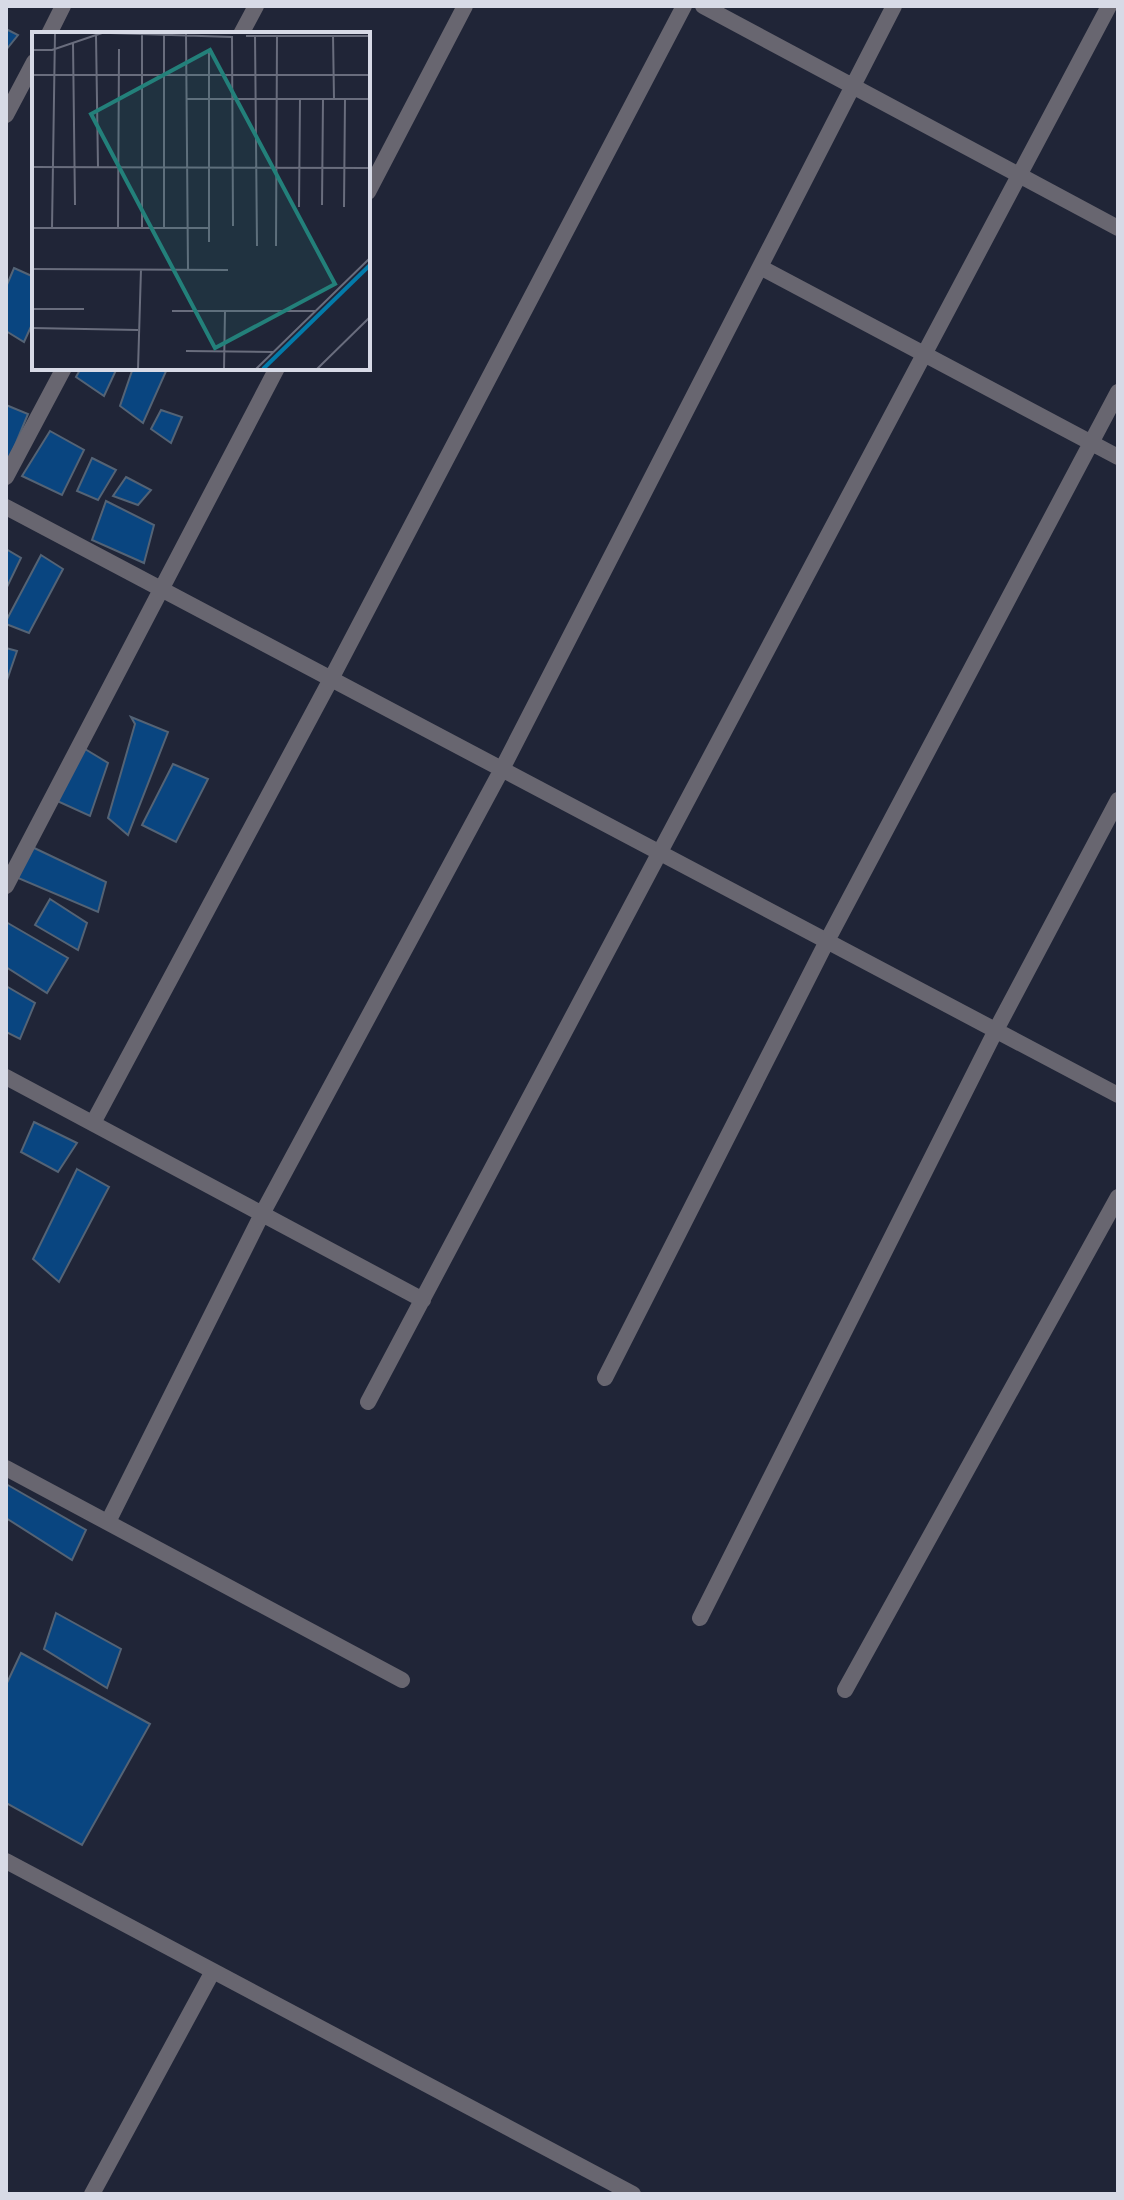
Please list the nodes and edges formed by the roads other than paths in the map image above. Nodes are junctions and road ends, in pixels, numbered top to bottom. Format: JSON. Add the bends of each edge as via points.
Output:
{"nodes":[{"id":1,"x":63,"y":6,"type":"edge"},
{"id":2,"x":256,"y":6,"type":"edge"},
{"id":3,"x":465,"y":6,"type":"edge"},
{"id":4,"x":684,"y":6,"type":"edge"},
{"id":5,"x":703,"y":6,"type":"edge"},
{"id":6,"x":894,"y":6,"type":"edge"},
{"id":7,"x":1109,"y":6,"type":"edge"},
{"id":8,"x":50,"y":32,"type":"edge"},
{"id":9,"x":242,"y":32,"type":"edge"},
{"id":10,"x":32,"y":66,"type":"edge"},
{"id":11,"x":852,"y":86,"type":"junction"},
{"id":12,"x":6,"y":115,"type":"edge"},
{"id":13,"x":1017,"y":174,"type":"junction"},
{"id":14,"x":370,"y":188,"type":"edge"},
{"id":15,"x":1118,"y":228,"type":"edge"},
{"id":16,"x":760,"y":267,"type":"junction"},
{"id":17,"x":923,"y":354,"type":"junction"},
{"id":18,"x":63,"y":370,"type":"edge"},
{"id":19,"x":276,"y":370,"type":"edge"},
{"id":20,"x":1118,"y":392,"type":"edge"},
{"id":21,"x":1091,"y":443,"type":"junction"},
{"id":22,"x":1118,"y":457,"type":"edge"},
{"id":23,"x":6,"y":477,"type":"edge"},
{"id":24,"x":6,"y":507,"type":"edge"},
{"id":25,"x":162,"y":590,"type":"junction"},
{"id":26,"x":331,"y":679,"type":"junction"},
{"id":27,"x":502,"y":769,"type":"junction"},
{"id":28,"x":1118,"y":800,"type":"edge"},
{"id":29,"x":660,"y":853,"type":"junction"},
{"id":30,"x":6,"y":886,"type":"edge"},
{"id":31,"x":827,"y":941,"type":"junction"},
{"id":32,"x":996,"y":1030,"type":"junction"},
{"id":33,"x":6,"y":1077,"type":"edge"},
{"id":34,"x":1118,"y":1095,"type":"edge"},
{"id":35,"x":93,"y":1123,"type":"junction"},
{"id":36,"x":1118,"y":1197,"type":"edge"},
{"id":37,"x":262,"y":1214,"type":"junction"},
{"id":38,"x":423,"y":1300,"type":"junction"},
{"id":39,"x":605,"y":1378,"type":"dead end"},
{"id":40,"x":368,"y":1402,"type":"dead end"},
{"id":41,"x":6,"y":1468,"type":"edge"},
{"id":42,"x":108,"y":1522,"type":"junction"},
{"id":43,"x":700,"y":1618,"type":"dead end"},
{"id":44,"x":402,"y":1680,"type":"dead end"},
{"id":45,"x":845,"y":1690,"type":"dead end"},
{"id":46,"x":6,"y":1861,"type":"edge"},
{"id":47,"x":213,"y":1971,"type":"junction"},
{"id":48,"x":92,"y":2194,"type":"edge"},
{"id":49,"x":633,"y":2194,"type":"edge"}],
"edges":[{"from":1,"to":8,"type":"street"},
{"from":2,"to":9,"type":"street"},
{"from":3,"to":14,"type":"street"},
{"from":4,"to":26,"type":"street"},
{"from":5,"to":11,"type":"street"},
{"from":6,"to":11,"type":"street"},
{"from":7,"to":13,"type":"street"},
{"from":10,"to":12,"type":"street"},
{"from":11,"to":13,"type":"street"},
{"from":11,"to":16,"type":"street"},
{"from":13,"to":15,"type":"street"},
{"from":13,"to":17,"type":"street"},
{"from":16,"to":17,"type":"street"},
{"from":16,"to":27,"type":"street"},
{"from":17,"to":21,"type":"street"},
{"from":17,"to":29,"type":"street"},
{"from":18,"to":23,"type":"street"},
{"from":19,"to":25,"type":"street"},
{"from":20,"to":21,"type":"street"},
{"from":21,"to":22,"type":"street"},
{"from":21,"to":31,"type":"street"},
{"from":24,"to":25,"type":"street"},
{"from":25,"to":26,"type":"street"},
{"from":25,"to":30,"type":"street"},
{"from":26,"to":27,"type":"street"},
{"from":26,"to":35,"type":"street"},
{"from":27,"to":29,"type":"street"},
{"from":27,"to":37,"type":"street"},
{"from":28,"to":32,"type":"street"},
{"from":29,"to":31,"type":"street"},
{"from":29,"to":38,"type":"street"},
{"from":31,"to":32,"type":"street"},
{"from":31,"to":39,"type":"street"},
{"from":32,"to":34,"type":"street"},
{"from":32,"to":43,"type":"street"},
{"from":33,"to":35,"type":"street"},
{"from":35,"to":37,"type":"street"},
{"from":36,"to":45,"type":"street"},
{"from":37,"to":38,"type":"street"},
{"from":37,"to":42,"type":"street"},
{"from":38,"to":40,"type":"street"},
{"from":41,"to":42,"type":"street"},
{"from":42,"to":44,"type":"street"},
{"from":46,"to":47,"type":"street"},
{"from":47,"to":48,"type":"street"},
{"from":47,"to":49,"type":"street"}]}
